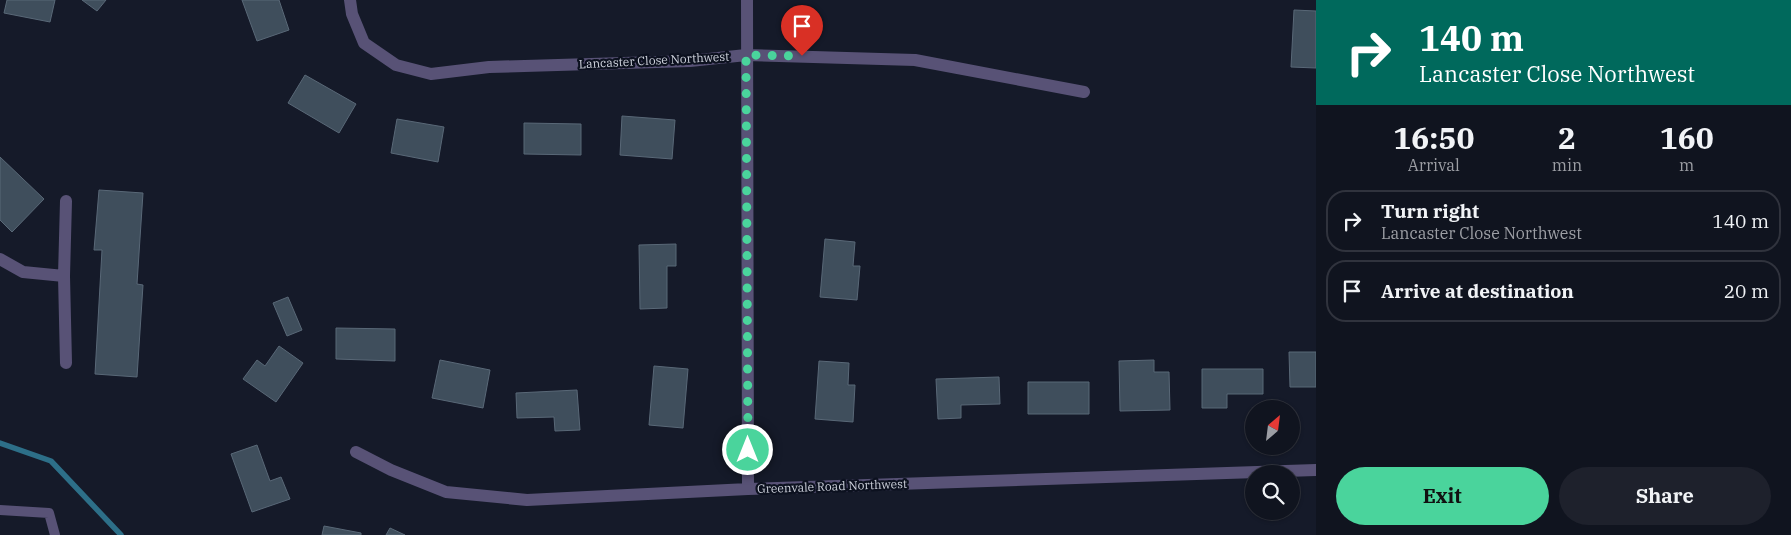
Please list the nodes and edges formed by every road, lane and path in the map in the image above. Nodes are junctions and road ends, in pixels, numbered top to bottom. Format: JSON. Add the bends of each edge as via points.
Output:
{"nodes":[{"id":1,"x":350,"y":0,"type":"edge"},
{"id":2,"x":747,"y":0,"type":"edge"},
{"id":3,"x":746,"y":55,"type":"junction"},
{"id":4,"x":1084,"y":92,"type":"dead end"},
{"id":5,"x":66,"y":201,"type":"dead end"},
{"id":6,"x":0,"y":258,"type":"edge"},
{"id":7,"x":64,"y":276,"type":"junction"},
{"id":8,"x":66,"y":363,"type":"dead end"},
{"id":9,"x":356,"y":452,"type":"dead end"},
{"id":10,"x":1316,"y":470,"type":"edge"},
{"id":11,"x":748,"y":489,"type":"junction"},
{"id":12,"x":0,"y":510,"type":"edge"},
{"id":13,"x":55,"y":535,"type":"edge"}],
"edges":[{"from":1,"to":3,"type":"street","name":"Lancaster Close Northwest","via":[[364,43],[396,65],[431,74],[489,67],[690,61]]},
{"from":2,"to":3,"type":"street"},
{"from":3,"to":4,"type":"street","name":"Lancaster Close Northwest","via":[[915,60]]},
{"from":3,"to":11,"type":"street"},
{"from":5,"to":7,"type":"street"},
{"from":6,"to":7,"type":"street","via":[[23,272]]},
{"from":7,"to":8,"type":"street"},
{"from":9,"to":11,"type":"street","name":"Greenvale Road Northwest","via":[[446,492],[527,500]]},
{"from":10,"to":11,"type":"street","name":"Greenvale Road Northwest"},
{"from":12,"to":13,"type":"lane","via":[[49,513]]}]}
